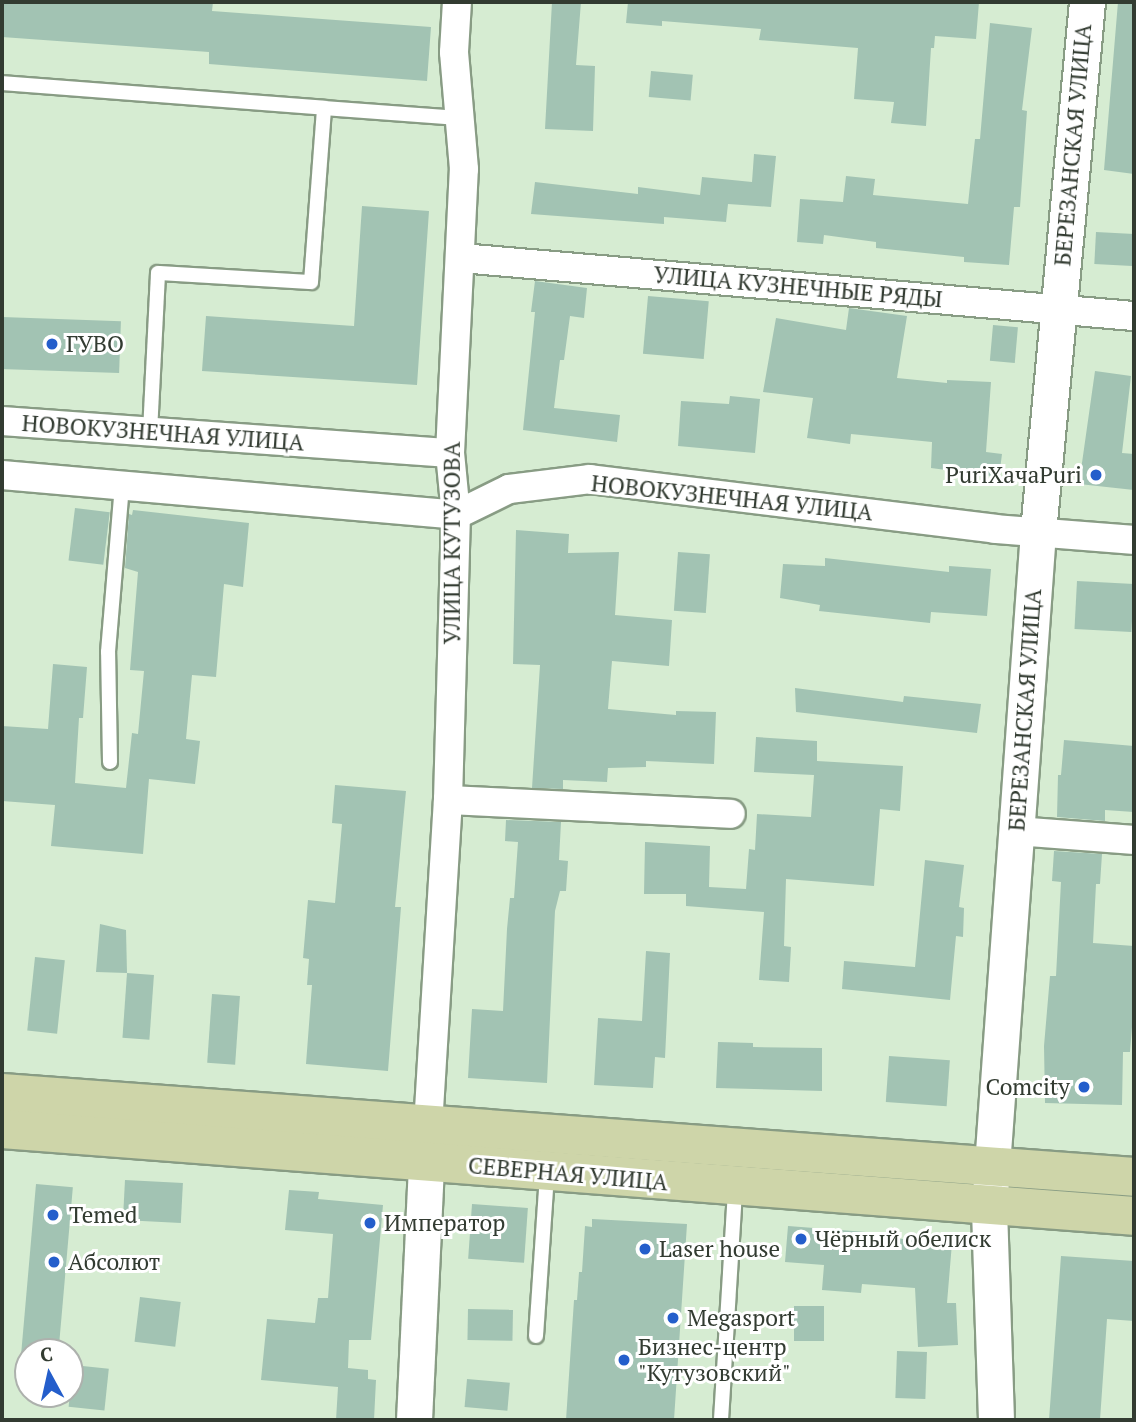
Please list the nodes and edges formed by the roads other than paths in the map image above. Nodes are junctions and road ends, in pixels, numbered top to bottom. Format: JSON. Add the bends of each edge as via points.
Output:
{"nodes":[{"id":1,"x":457,"y":2,"type":"edge"},
{"id":2,"x":1087,"y":2,"type":"edge"},
{"id":3,"x":2,"y":83,"type":"edge"},
{"id":4,"x":324,"y":108,"type":"junction"},
{"id":5,"x":459,"y":118,"type":"junction"},
{"id":6,"x":461,"y":258,"type":"junction"},
{"id":7,"x":1057,"y":310,"type":"junction"},
{"id":8,"x":1134,"y":316,"type":"edge"},
{"id":9,"x":2,"y":421,"type":"edge"},
{"id":10,"x":150,"y":432,"type":"junction"},
{"id":11,"x":450,"y":453,"type":"junction"},
{"id":12,"x":2,"y":475,"type":"edge"},
{"id":13,"x":122,"y":485,"type":"junction"},
{"id":14,"x":456,"y":515,"type":"junction"},
{"id":15,"x":1038,"y":532,"type":"junction"},
{"id":16,"x":1134,"y":540,"type":"edge"},
{"id":17,"x":110,"y":762,"type":"dead end"},
{"id":18,"x":448,"y":800,"type":"junction"},
{"id":19,"x":731,"y":814,"type":"dead end"},
{"id":20,"x":1017,"y":831,"type":"junction"},
{"id":21,"x":1134,"y":840,"type":"edge"},
{"id":22,"x":2,"y":1093,"type":"edge"},
{"id":23,"x":2,"y":1129,"type":"edge"},
{"id":24,"x":427,"y":1144,"type":"junction"},
{"id":25,"x":992,"y":1166,"type":"junction"},
{"id":26,"x":547,"y":1172,"type":"junction"},
{"id":27,"x":1134,"y":1177,"type":"edge"},
{"id":28,"x":735,"y":1187,"type":"junction"},
{"id":29,"x":989,"y":1207,"type":"junction"},
{"id":30,"x":1134,"y":1216,"type":"edge"},
{"id":31,"x":536,"y":1336,"type":"dead end"},
{"id":32,"x":414,"y":1420,"type":"edge"},
{"id":33,"x":721,"y":1420,"type":"edge"},
{"id":34,"x":996,"y":1420,"type":"edge"}],
"edges":[{"from":1,"to":5,"type":"street","name":"УЛИЦА КУТУЗОВА","via":[[454,52]]},
{"from":2,"to":7,"type":"street","name":"БЕРЕЗАНСКАЯ УЛИЦА"},
{"from":3,"to":4,"type":"lane"},
{"from":4,"to":5,"type":"lane"},
{"from":4,"to":10,"type":"lane","via":[[311,282],[158,273]]},
{"from":5,"to":6,"type":"street","name":"УЛИЦА КУТУЗОВА","via":[[464,169]]},
{"from":6,"to":7,"type":"street","name":"УЛИЦА КУЗНЕЧНЫЕ РЯДЫ"},
{"from":6,"to":11,"type":"street","name":"УЛИЦА КУТУЗОВА"},
{"from":7,"to":8,"type":"street","name":"УЛИЦА КУЗНЕЧНЫЕ РЯДЫ"},
{"from":7,"to":15,"type":"street","name":"БЕРЕЗАНСКАЯ УЛИЦА"},
{"from":9,"to":10,"type":"street","name":"НОВОКУЗНЕЧНАЯ УЛИЦА"},
{"from":10,"to":11,"type":"street","name":"НОВОКУЗНЕЧНАЯ УЛИЦА"},
{"from":11,"to":14,"type":"street","name":"УЛИЦА КУТУЗОВА"},
{"from":12,"to":13,"type":"street"},
{"from":13,"to":14,"type":"street"},
{"from":13,"to":17,"type":"lane","via":[[108,652]]},
{"from":14,"to":15,"type":"street","name":"НОВОКУЗНЕЧНАЯ УЛИЦА","via":[[509,489],[590,479]]},
{"from":14,"to":18,"type":"street","name":"УЛИЦА КУТУЗОВА"},
{"from":15,"to":16,"type":"street","name":"НОВОКУЗНЕЧНАЯ УЛИЦА"},
{"from":15,"to":20,"type":"street","name":"БЕРЕЗАНСКАЯ УЛИЦА"},
{"from":18,"to":19,"type":"street"},
{"from":18,"to":24,"type":"street","name":"УЛИЦА КУТУЗОВА"},
{"from":20,"to":21,"type":"street"},
{"from":20,"to":25,"type":"street","name":"БЕРЕЗАНСКАЯ УЛИЦА"},
{"from":22,"to":24,"type":"main road","name":"СЕВЕРНАЯ УЛИЦА"},
{"from":23,"to":24,"type":"main road","name":"СЕВЕРНАЯ УЛИЦА"},
{"from":24,"to":25,"type":"main road","name":"СЕВЕРНАЯ УЛИЦА"},
{"from":24,"to":26,"type":"main road","name":"СЕВЕРНАЯ УЛИЦА"},
{"from":24,"to":32,"type":"street","name":"УЛИЦА КУТУЗОВА"},
{"from":25,"to":27,"type":"main road","name":"СЕВЕРНАЯ УЛИЦА"},
{"from":25,"to":29,"type":"street","name":"БЕРЕЗАНСКАЯ УЛИЦА"},
{"from":26,"to":28,"type":"main road","name":"СЕВЕРНАЯ УЛИЦА"},
{"from":26,"to":31,"type":"lane"},
{"from":28,"to":29,"type":"main road","name":"СЕВЕРНАЯ УЛИЦА"},
{"from":28,"to":33,"type":"lane"},
{"from":29,"to":30,"type":"main road","name":"СЕВЕРНАЯ УЛИЦА"},
{"from":29,"to":34,"type":"street","name":"БЕРЕЗАНСКАЯ УЛИЦА"}]}
